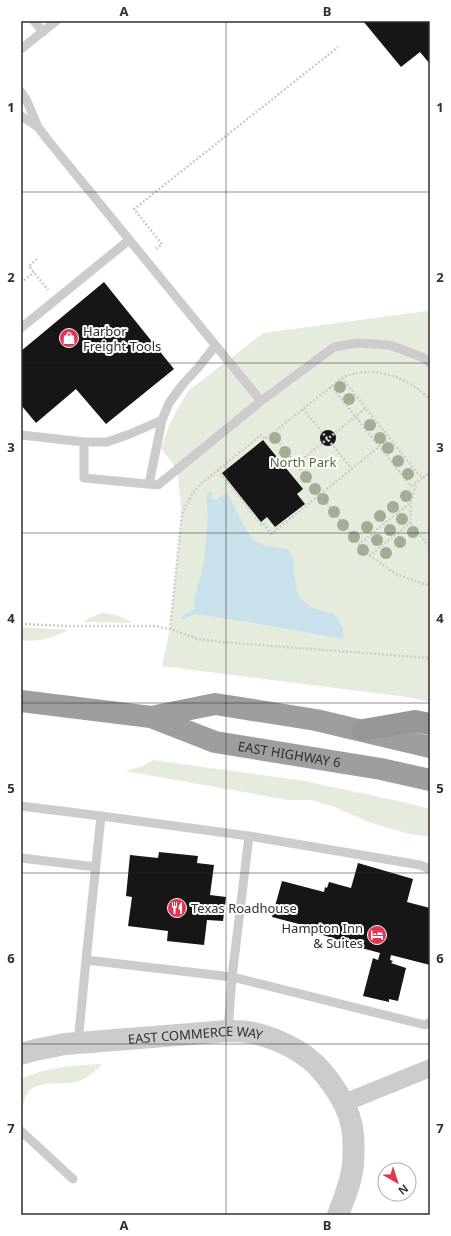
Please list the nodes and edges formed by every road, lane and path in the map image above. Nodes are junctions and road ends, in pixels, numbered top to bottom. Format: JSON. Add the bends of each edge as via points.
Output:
{"nodes":[{"id":1,"x":34,"y":21,"type":"edge"},
{"id":2,"x":56,"y":21,"type":"edge"},
{"id":3,"x":43,"y":32,"type":"junction"},
{"id":4,"x":338,"y":47,"type":"dead end"},
{"id":5,"x":21,"y":49,"type":"edge"},
{"id":6,"x":21,"y":92,"type":"edge"},
{"id":7,"x":21,"y":116,"type":"edge"},
{"id":8,"x":38,"y":127,"type":"junction"},
{"id":9,"x":129,"y":240,"type":"junction"},
{"id":10,"x":156,"y":249,"type":"dead end"},
{"id":11,"x":37,"y":259,"type":"dead end"},
{"id":12,"x":34,"y":272,"type":"junction"},
{"id":13,"x":21,"y":283,"type":"edge"},
{"id":14,"x":56,"y":299,"type":"junction"},
{"id":15,"x":21,"y":328,"type":"edge"},
{"id":16,"x":215,"y":346,"type":"junction"},
{"id":17,"x":430,"y":362,"type":"edge"},
{"id":18,"x":342,"y":378,"type":"junction"},
{"id":19,"x":331,"y":386,"type":"junction"},
{"id":20,"x":430,"y":400,"type":"edge"},
{"id":21,"x":261,"y":401,"type":"junction"},
{"id":22,"x":366,"y":408,"type":"junction"},
{"id":23,"x":303,"y":409,"type":"junction"},
{"id":24,"x":356,"y":416,"type":"junction"},
{"id":25,"x":162,"y":420,"type":"junction"},
{"id":26,"x":272,"y":434,"type":"junction"},
{"id":27,"x":21,"y":435,"type":"edge"},
{"id":28,"x":390,"y":438,"type":"junction"},
{"id":29,"x":328,"y":439,"type":"junction"},
{"id":30,"x":84,"y":442,"type":"junction"},
{"id":31,"x":380,"y":447,"type":"junction"},
{"id":32,"x":295,"y":465,"type":"junction"},
{"id":33,"x":352,"y":469,"type":"junction"},
{"id":34,"x":217,"y":470,"type":"junction"},
{"id":35,"x":430,"y":473,"type":"edge"},
{"id":36,"x":423,"y":477,"type":"junction"},
{"id":37,"x":416,"y":482,"type":"junction"},
{"id":38,"x":149,"y":484,"type":"junction"},
{"id":39,"x":319,"y":494,"type":"junction"},
{"id":40,"x":411,"y":502,"type":"junction"},
{"id":41,"x":410,"y":523,"type":"junction"},
{"id":42,"x":358,"y":545,"type":"junction"},
{"id":43,"x":430,"y":545,"type":"edge"},
{"id":44,"x":370,"y":556,"type":"junction"},
{"id":45,"x":430,"y":585,"type":"edge"},
{"id":46,"x":21,"y":624,"type":"edge"},
{"id":47,"x":170,"y":629,"type":"junction"},
{"id":48,"x":430,"y":658,"type":"edge"},
{"id":49,"x":21,"y":701,"type":"edge"},
{"id":50,"x":151,"y":717,"type":"junction"},
{"id":51,"x":430,"y":724,"type":"edge"},
{"id":52,"x":363,"y":730,"type":"junction"},
{"id":53,"x":430,"y":747,"type":"edge"},
{"id":54,"x":430,"y":780,"type":"edge"},
{"id":55,"x":21,"y":806,"type":"edge"},
{"id":56,"x":101,"y":816,"type":"junction"},
{"id":57,"x":249,"y":836,"type":"junction"},
{"id":58,"x":21,"y":858,"type":"edge"},
{"id":59,"x":96,"y":867,"type":"junction"},
{"id":60,"x":430,"y":869,"type":"edge"},
{"id":61,"x":86,"y":960,"type":"junction"},
{"id":62,"x":232,"y":977,"type":"junction"},
{"id":63,"x":430,"y":1022,"type":"edge"},
{"id":64,"x":228,"y":1031,"type":"junction"},
{"id":65,"x":78,"y":1043,"type":"junction"},
{"id":66,"x":21,"y":1054,"type":"edge"},
{"id":67,"x":430,"y":1068,"type":"edge"},
{"id":68,"x":344,"y":1103,"type":"junction"},
{"id":69,"x":21,"y":1131,"type":"edge"},
{"id":70,"x":73,"y":1179,"type":"dead end"},
{"id":71,"x":338,"y":1215,"type":"edge"}],
"edges":[{"from":1,"to":3,"type":"lane"},
{"from":2,"to":3,"type":"lane"},
{"from":3,"to":5,"type":"lane"},
{"from":4,"to":10,"type":"path","via":[[134,209],[162,244]]},
{"from":6,"to":8,"type":"lane"},
{"from":7,"to":8,"type":"lane"},
{"from":8,"to":9,"type":"lane"},
{"from":9,"to":14,"type":"lane"},
{"from":9,"to":16,"type":"lane"},
{"from":11,"to":12,"type":"path","via":[[29,266]]},
{"from":12,"to":13,"type":"path"},
{"from":12,"to":14,"type":"path"},
{"from":14,"to":15,"type":"lane"},
{"from":16,"to":21,"type":"lane"},
{"from":16,"to":25,"type":"lane","via":[[182,384],[169,403]]},
{"from":17,"to":21,"type":"lane","via":[[390,344],[357,343],[334,347]]},
{"from":18,"to":19,"type":"path"},
{"from":18,"to":20,"type":"path","via":[[367,371],[397,376]]},
{"from":18,"to":22,"type":"path"},
{"from":19,"to":23,"type":"path"},
{"from":19,"to":24,"type":"path"},
{"from":21,"to":38,"type":"lane","via":[[158,485]]},
{"from":22,"to":24,"type":"path"},
{"from":22,"to":28,"type":"path"},
{"from":23,"to":26,"type":"path"},
{"from":23,"to":29,"type":"path"},
{"from":24,"to":29,"type":"path"},
{"from":24,"to":31,"type":"path"},
{"from":25,"to":30,"type":"lane","via":[[107,442]]},
{"from":25,"to":38,"type":"lane"},
{"from":26,"to":32,"type":"path"},
{"from":26,"to":34,"type":"path","via":[[265,439],[261,435]]},
{"from":27,"to":30,"type":"lane"},
{"from":28,"to":31,"type":"path"},
{"from":28,"to":36,"type":"path","via":[[419,476]]},
{"from":29,"to":32,"type":"path"},
{"from":29,"to":33,"type":"path"},
{"from":30,"to":38,"type":"lane","via":[[84,478]]},
{"from":31,"to":33,"type":"path"},
{"from":31,"to":37,"type":"path","via":[[411,486]]},
{"from":32,"to":39,"type":"path"},
{"from":33,"to":39,"type":"path"},
{"from":34,"to":39,"type":"path","via":[[271,534]]},
{"from":34,"to":47,"type":"path","via":[[192,494],[182,514]]},
{"from":35,"to":36,"type":"path"},
{"from":36,"to":37,"type":"path"},
{"from":37,"to":40,"type":"path"},
{"from":39,"to":42,"type":"path"},
{"from":40,"to":41,"type":"path"},
{"from":40,"to":42,"type":"path"},
{"from":41,"to":43,"type":"path"},
{"from":41,"to":44,"type":"path"},
{"from":42,"to":44,"type":"path"},
{"from":44,"to":45,"type":"path","via":[[396,574]]},
{"from":46,"to":47,"type":"path","via":[[154,626]]},
{"from":47,"to":48,"type":"path","via":[[198,639],[220,642]]},
{"from":49,"to":50,"type":"highway","name":"EAST HIGHWAY 6"},
{"from":50,"to":52,"type":"highway","name":"EAST HIGHWAY 6","via":[[215,704]]},
{"from":50,"to":54,"type":"highway","name":"EAST HIGHWAY 6","via":[[214,742],[381,769]]},
{"from":51,"to":52,"type":"highway","via":[[415,721]]},
{"from":52,"to":53,"type":"highway","name":"EAST HIGHWAY 6"},
{"from":55,"to":56,"type":"lane"},
{"from":56,"to":57,"type":"lane"},
{"from":56,"to":59,"type":"lane"},
{"from":57,"to":60,"type":"lane","via":[[420,865]]},
{"from":57,"to":62,"type":"lane"},
{"from":58,"to":59,"type":"lane"},
{"from":59,"to":61,"type":"lane"},
{"from":61,"to":62,"type":"lane"},
{"from":61,"to":65,"type":"lane"},
{"from":62,"to":63,"type":"lane","via":[[425,1025]]},
{"from":62,"to":64,"type":"lane"},
{"from":64,"to":65,"type":"street","name":"EAST COMMERCE WAY"},
{"from":64,"to":68,"type":"street","name":"EAST COMMERCE WAY","via":[[254,1033],[283,1043],[308,1058],[329,1080]]},
{"from":65,"to":66,"type":"street","name":"EAST COMMERCE WAY"},
{"from":67,"to":68,"type":"street"},
{"from":68,"to":71,"type":"street","name":"EAST COMMERCE WAY","via":[[351,1123],[353,1163],[351,1178]]},
{"from":69,"to":70,"type":"lane"}]}
